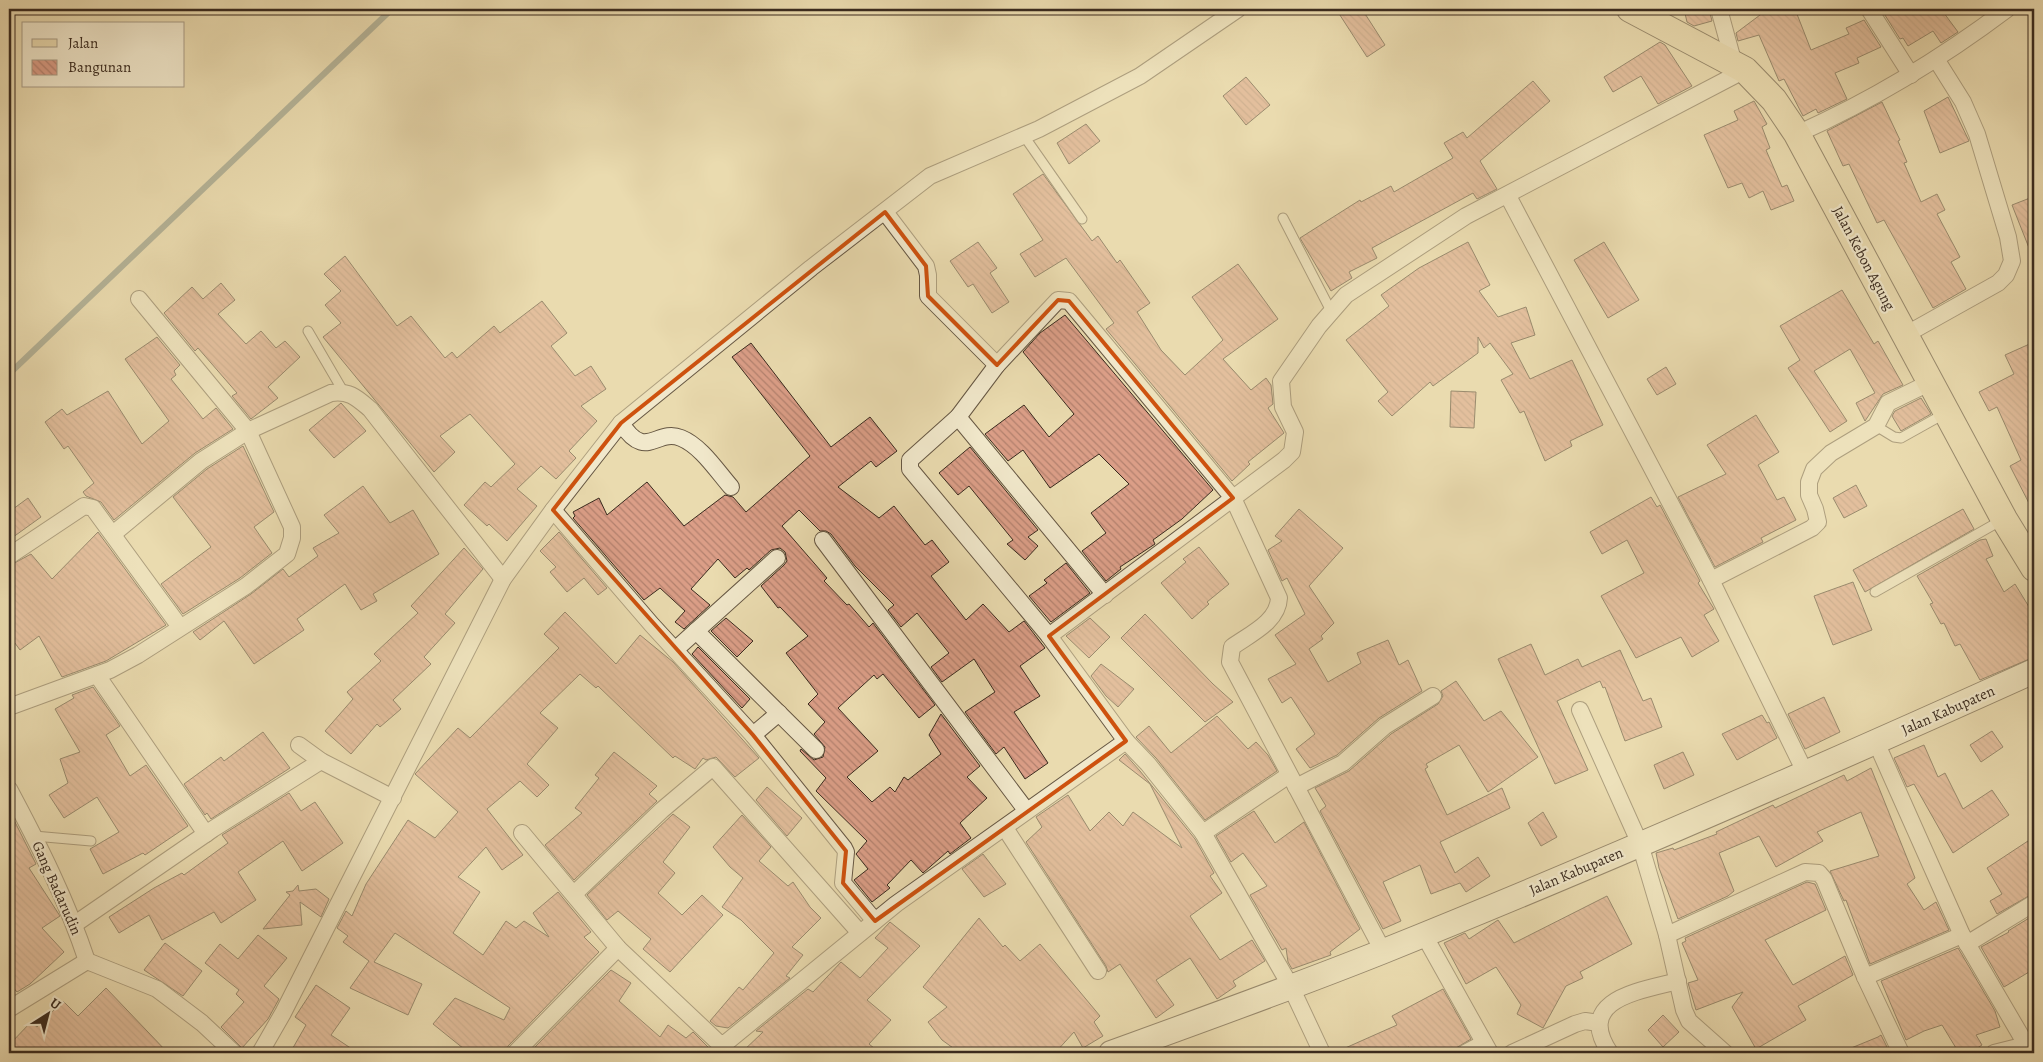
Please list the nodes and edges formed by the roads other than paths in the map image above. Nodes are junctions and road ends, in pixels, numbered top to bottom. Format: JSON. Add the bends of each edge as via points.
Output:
{"nodes":[{"id":1,"x":1238,"y":9,"type":"edge"},
{"id":2,"x":1630,"y":9,"type":"edge"},
{"id":3,"x":1718,"y":9,"type":"edge"},
{"id":4,"x":1870,"y":9,"type":"edge"},
{"id":5,"x":2007,"y":9,"type":"edge"},
{"id":6,"x":1936,"y":59,"type":"junction"},
{"id":7,"x":1740,"y":67,"type":"junction"},
{"id":8,"x":1910,"y":75,"type":"junction"},
{"id":9,"x":1796,"y":134,"type":"junction"},
{"id":10,"x":1024,"y":136,"type":"junction"},
{"id":11,"x":1508,"y":196,"type":"junction"},
{"id":12,"x":885,"y":212,"type":"junction"},
{"id":13,"x":1283,"y":218,"type":"dead end"},
{"id":14,"x":1082,"y":219,"type":"dead end"},
{"id":15,"x":139,"y":299,"type":"dead end"},
{"id":16,"x":1331,"y":311,"type":"junction"},
{"id":17,"x":308,"y":331,"type":"dead end"},
{"id":18,"x":1905,"y":335,"type":"junction"},
{"id":19,"x":997,"y":365,"type":"junction"},
{"id":20,"x":1931,"y":382,"type":"junction"},
{"id":21,"x":344,"y":391,"type":"junction"},
{"id":22,"x":1947,"y":412,"type":"junction"},
{"id":23,"x":958,"y":417,"type":"junction"},
{"id":24,"x":621,"y":422,"type":"junction"},
{"id":25,"x":1876,"y":426,"type":"junction"},
{"id":26,"x":248,"y":431,"type":"junction"},
{"id":27,"x":731,"y":487,"type":"dead end"},
{"id":28,"x":1233,"y":498,"type":"junction"},
{"id":29,"x":553,"y":510,"type":"junction"},
{"id":30,"x":2004,"y":518,"type":"junction"},
{"id":31,"x":113,"y":534,"type":"junction"},
{"id":32,"x":823,"y":540,"type":"dead end"},
{"id":33,"x":9,"y":556,"type":"edge"},
{"id":34,"x":777,"y":558,"type":"dead end"},
{"id":35,"x":2034,"y":568,"type":"edge"},
{"id":36,"x":503,"y":579,"type":"junction"},
{"id":37,"x":1711,"y":580,"type":"junction"},
{"id":38,"x":1875,"y":592,"type":"dead end"},
{"id":39,"x":1105,"y":595,"type":"junction"},
{"id":40,"x":180,"y":627,"type":"junction"},
{"id":41,"x":696,"y":631,"type":"junction"},
{"id":42,"x":1049,"y":636,"type":"junction"},
{"id":43,"x":675,"y":650,"type":"junction"},
{"id":44,"x":2034,"y":671,"type":"edge"},
{"id":45,"x":97,"y":675,"type":"junction"},
{"id":46,"x":1433,"y":696,"type":"dead end"},
{"id":47,"x":9,"y":707,"type":"edge"},
{"id":48,"x":1580,"y":710,"type":"dead end"},
{"id":49,"x":779,"y":714,"type":"junction"},
{"id":50,"x":753,"y":735,"type":"junction"},
{"id":51,"x":1126,"y":741,"type":"junction"},
{"id":52,"x":1876,"y":742,"type":"junction"},
{"id":53,"x":299,"y":745,"type":"dead end"},
{"id":54,"x":816,"y":750,"type":"dead end"},
{"id":55,"x":321,"y":761,"type":"junction"},
{"id":56,"x":1805,"y":772,"type":"junction"},
{"id":57,"x":1292,"y":781,"type":"junction"},
{"id":58,"x":9,"y":789,"type":"edge"},
{"id":59,"x":393,"y":798,"type":"junction"},
{"id":60,"x":1026,"y":810,"type":"junction"},
{"id":61,"x":1005,"y":828,"type":"junction"},
{"id":62,"x":522,"y":833,"type":"dead end"},
{"id":63,"x":1203,"y":833,"type":"junction"},
{"id":64,"x":206,"y":834,"type":"junction"},
{"id":65,"x":34,"y":836,"type":"junction"},
{"id":66,"x":91,"y":841,"type":"dead end"},
{"id":67,"x":1640,"y":844,"type":"junction"},
{"id":68,"x":574,"y":894,"type":"junction"},
{"id":69,"x":2034,"y":903,"type":"edge"},
{"id":70,"x":875,"y":921,"type":"junction"},
{"id":71,"x":74,"y":924,"type":"junction"},
{"id":72,"x":860,"y":933,"type":"junction"},
{"id":73,"x":1424,"y":934,"type":"junction"},
{"id":74,"x":1667,"y":935,"type":"junction"},
{"id":75,"x":1965,"y":939,"type":"junction"},
{"id":76,"x":618,"y":948,"type":"junction"},
{"id":77,"x":1383,"y":951,"type":"junction"},
{"id":78,"x":87,"y":961,"type":"junction"},
{"id":79,"x":1098,"y":972,"type":"dead end"},
{"id":80,"x":1865,"y":977,"type":"junction"},
{"id":81,"x":1678,"y":981,"type":"junction"},
{"id":82,"x":1292,"y":987,"type":"junction"},
{"id":83,"x":9,"y":1009,"type":"edge"},
{"id":84,"x":1599,"y":1023,"type":"junction"},
{"id":85,"x":2030,"y":1046,"type":"edge"},
{"id":86,"x":1487,"y":1048,"type":"edge"},
{"id":87,"x":726,"y":1050,"type":"edge"},
{"id":88,"x":234,"y":1053,"type":"edge"},
{"id":89,"x":260,"y":1053,"type":"edge"},
{"id":90,"x":515,"y":1053,"type":"edge"},
{"id":91,"x":1111,"y":1053,"type":"edge"},
{"id":92,"x":1322,"y":1053,"type":"edge"},
{"id":93,"x":1465,"y":1053,"type":"edge"},
{"id":94,"x":1512,"y":1053,"type":"edge"},
{"id":95,"x":1610,"y":1053,"type":"edge"},
{"id":96,"x":1725,"y":1053,"type":"edge"},
{"id":97,"x":1901,"y":1053,"type":"edge"},
{"id":98,"x":1994,"y":1053,"type":"edge"}],
"edges":[{"from":1,"to":10,"type":"street","via":[[1140,76]]},
{"from":2,"to":7,"type":"main road","name":"Jalan Kebon Agung"},
{"from":3,"to":7,"type":"street"},
{"from":4,"to":8,"type":"street"},
{"from":5,"to":6,"type":"street"},
{"from":6,"to":8,"type":"street"},
{"from":6,"to":18,"type":"street","via":[[1963,102],[1977,134],[2008,237],[2012,261],[1998,283]]},
{"from":7,"to":9,"type":"main road","name":"Jalan Kebon Agung","via":[[1774,100]]},
{"from":7,"to":11,"type":"street"},
{"from":8,"to":9,"type":"street"},
{"from":9,"to":18,"type":"main road","name":"Jalan Kebon Agung"},
{"from":10,"to":12,"type":"street","via":[[930,176]]},
{"from":10,"to":14,"type":"lane"},
{"from":11,"to":16,"type":"street","via":[[1466,216],[1346,295]]},
{"from":11,"to":37,"type":"street"},
{"from":12,"to":19,"type":"street","via":[[926,266],[928,296]]},
{"from":12,"to":24,"type":"street"},
{"from":13,"to":16,"type":"lane"},
{"from":15,"to":26,"type":"street"},
{"from":16,"to":28,"type":"street","via":[[1281,381],[1284,407],[1295,432],[1292,452]]},
{"from":17,"to":21,"type":"lane"},
{"from":18,"to":20,"type":"main road","name":"Jalan Kebon Agung"},
{"from":19,"to":23,"type":"street"},
{"from":19,"to":28,"type":"street","via":[[1058,300],[1069,301]]},
{"from":20,"to":22,"type":"main road","name":"Jalan Kebon Agung"},
{"from":20,"to":25,"type":"street","via":[[1888,403]]},
{"from":21,"to":26,"type":"street","via":[[331,393]]},
{"from":21,"to":36,"type":"street","via":[[370,408]]},
{"from":22,"to":25,"type":"lane","via":[[1901,438]]},
{"from":22,"to":30,"type":"main road","name":"Jalan Kebon Agung"},
{"from":23,"to":39,"type":"street"},
{"from":23,"to":42,"type":"street","via":[[910,460],[910,470]]},
{"from":24,"to":27,"type":"street","via":[[630,437],[638,441],[673,437],[689,442]]},
{"from":24,"to":29,"type":"street"},
{"from":25,"to":37,"type":"street","via":[[1831,453],[1814,469],[1809,495],[1818,522],[1812,528]]},
{"from":26,"to":31,"type":"street","via":[[201,461]]},
{"from":26,"to":40,"type":"street","via":[[292,527],[289,547],[286,554],[246,586]]},
{"from":28,"to":39,"type":"street"},
{"from":28,"to":57,"type":"street","via":[[1278,598],[1278,606],[1271,618],[1232,647],[1230,662]]},
{"from":29,"to":36,"type":"street"},
{"from":29,"to":43,"type":"street"},
{"from":30,"to":35,"type":"main road","name":"Jalan Kebon Agung"},
{"from":30,"to":38,"type":"lane"},
{"from":31,"to":33,"type":"street","via":[[96,510],[84,506]]},
{"from":31,"to":40,"type":"street"},
{"from":32,"to":60,"type":"street"},
{"from":34,"to":41,"type":"street"},
{"from":36,"to":59,"type":"street"},
{"from":37,"to":56,"type":"street"},
{"from":39,"to":42,"type":"street"},
{"from":40,"to":45,"type":"street","via":[[138,655]]},
{"from":41,"to":43,"type":"street"},
{"from":41,"to":49,"type":"street"},
{"from":42,"to":51,"type":"street"},
{"from":43,"to":50,"type":"street"},
{"from":44,"to":52,"type":"main road","name":"Jalan Kabupaten"},
{"from":45,"to":47,"type":"street"},
{"from":45,"to":64,"type":"street"},
{"from":46,"to":57,"type":"street","via":[[1385,726],[1343,763]]},
{"from":48,"to":67,"type":"street"},
{"from":49,"to":50,"type":"street"},
{"from":49,"to":54,"type":"street"},
{"from":50,"to":70,"type":"street","via":[[844,848],[843,883]]},
{"from":51,"to":60,"type":"street"},
{"from":51,"to":63,"type":"street"},
{"from":52,"to":56,"type":"main road","name":"Jalan Kabupaten"},
{"from":52,"to":75,"type":"street"},
{"from":53,"to":55,"type":"street"},
{"from":55,"to":59,"type":"street"},
{"from":55,"to":64,"type":"street"},
{"from":56,"to":67,"type":"main road","name":"Jalan Kabupaten"},
{"from":57,"to":63,"type":"street"},
{"from":57,"to":77,"type":"street"},
{"from":58,"to":65,"type":"street","name":"Gang Badarudin"},
{"from":59,"to":89,"type":"street"},
{"from":60,"to":61,"type":"street"},
{"from":61,"to":70,"type":"street"},
{"from":61,"to":79,"type":"street"},
{"from":62,"to":68,"type":"street"},
{"from":63,"to":82,"type":"street"},
{"from":64,"to":71,"type":"street"},
{"from":65,"to":66,"type":"lane"},
{"from":65,"to":71,"type":"street","name":"Gang Badarudin"},
{"from":67,"to":73,"type":"main road","name":"Jalan Kabupaten"},
{"from":67,"to":74,"type":"street"},
{"from":68,"to":72,"type":"street","via":[[712,767]]},
{"from":68,"to":76,"type":"street"},
{"from":69,"to":75,"type":"street"},
{"from":70,"to":72,"type":"street"},
{"from":71,"to":78,"type":"street","name":"Gang Badarudin"},
{"from":72,"to":87,"type":"street"},
{"from":73,"to":77,"type":"main road","name":"Jalan Kabupaten"},
{"from":73,"to":86,"type":"street"},
{"from":74,"to":80,"type":"street","via":[[1805,872],[1814,872],[1824,879]]},
{"from":74,"to":81,"type":"street"},
{"from":75,"to":80,"type":"street"},
{"from":75,"to":85,"type":"street"},
{"from":76,"to":87,"type":"street"},
{"from":76,"to":90,"type":"street"},
{"from":77,"to":82,"type":"main road","name":"Jalan Kabupaten"},
{"from":78,"to":83,"type":"street"},
{"from":78,"to":88,"type":"street","via":[[158,989]]},
{"from":80,"to":97,"type":"street"},
{"from":81,"to":84,"type":"street","via":[[1619,997],[1605,1008]]},
{"from":81,"to":96,"type":"street","via":[[1689,1021]]},
{"from":82,"to":91,"type":"main road","name":"Jalan Kabupaten"},
{"from":82,"to":92,"type":"street"},
{"from":84,"to":94,"type":"street","via":[[1585,1021],[1575,1024]]},
{"from":84,"to":95,"type":"street","via":[[1600,1038]]},
{"from":85,"to":98,"type":"street"},
{"from":86,"to":93,"type":"street"}]}
